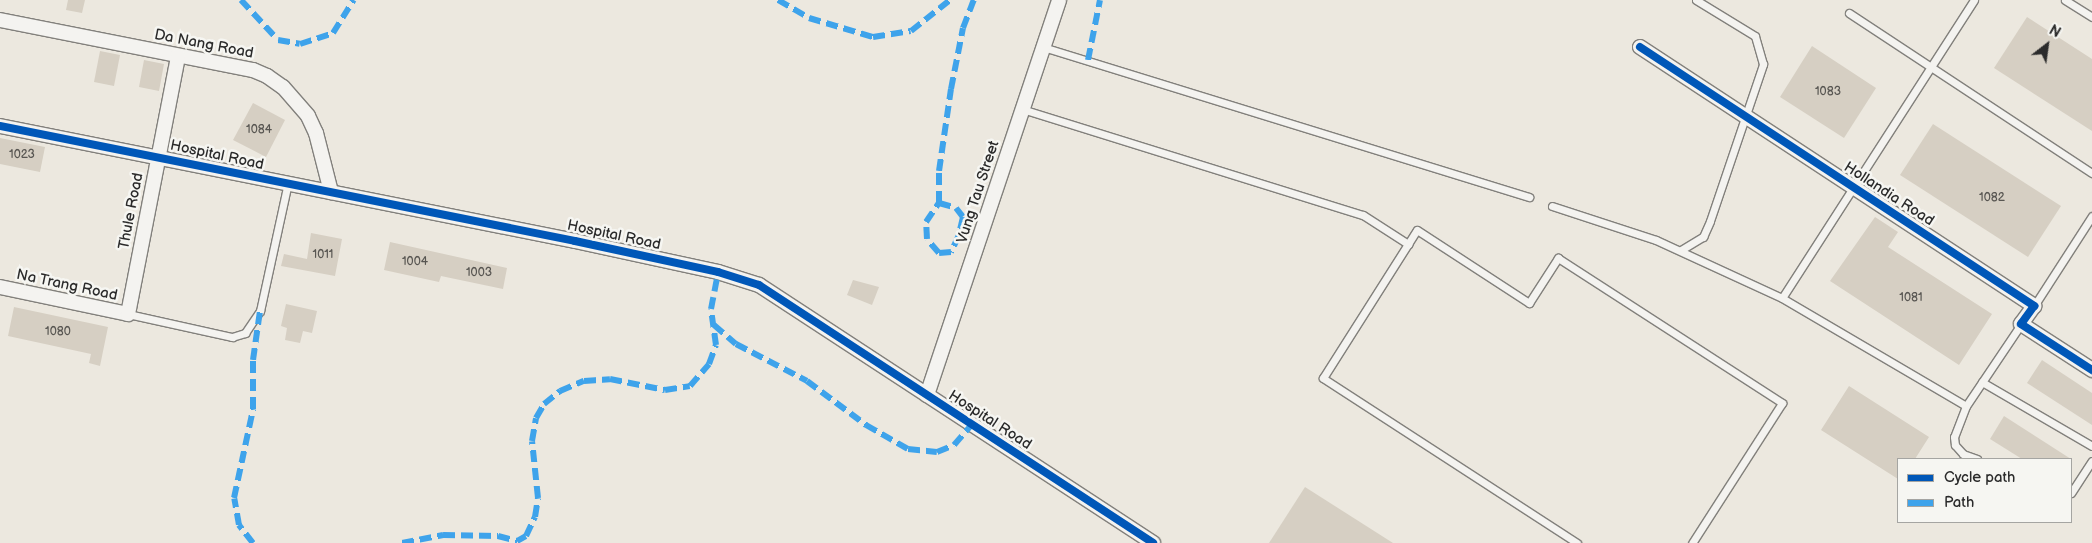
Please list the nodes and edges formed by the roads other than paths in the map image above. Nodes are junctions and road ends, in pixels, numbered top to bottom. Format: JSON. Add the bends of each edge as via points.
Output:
{"nodes":[{"id":1,"x":1059,"y":0,"type":"edge"},
{"id":2,"x":1696,"y":0,"type":"edge"},
{"id":3,"x":1974,"y":0,"type":"edge"},
{"id":4,"x":2065,"y":0,"type":"edge"},
{"id":5,"x":1850,"y":13,"type":"dead end"},
{"id":6,"x":2092,"y":17,"type":"edge"},
{"id":7,"x":0,"y":20,"type":"edge"},
{"id":8,"x":1043,"y":46,"type":"junction"},
{"id":9,"x":1640,"y":47,"type":"dead end"},
{"id":10,"x":178,"y":56,"type":"junction"},
{"id":11,"x":1931,"y":67,"type":"junction"},
{"id":12,"x":1022,"y":109,"type":"junction"},
{"id":13,"x":1746,"y":117,"type":"junction"},
{"id":14,"x":0,"y":126,"type":"edge"},
{"id":15,"x":158,"y":156,"type":"junction"},
{"id":16,"x":2092,"y":173,"type":"edge"},
{"id":17,"x":288,"y":183,"type":"junction"},
{"id":18,"x":1854,"y":187,"type":"junction"},
{"id":19,"x":330,"y":192,"type":"junction"},
{"id":20,"x":1529,"y":197,"type":"dead end"},
{"id":21,"x":1552,"y":206,"type":"dead end"},
{"id":22,"x":2092,"y":216,"type":"edge"},
{"id":23,"x":1408,"y":244,"type":"junction"},
{"id":24,"x":1681,"y":250,"type":"junction"},
{"id":25,"x":0,"y":287,"type":"edge"},
{"id":26,"x":1782,"y":298,"type":"junction"},
{"id":27,"x":2034,"y":306,"type":"junction"},
{"id":28,"x":128,"y":314,"type":"junction"},
{"id":29,"x":2021,"y":324,"type":"junction"},
{"id":30,"x":2092,"y":370,"type":"edge"},
{"id":31,"x":1982,"y":382,"type":"junction"},
{"id":32,"x":927,"y":395,"type":"junction"},
{"id":33,"x":1966,"y":406,"type":"junction"},
{"id":34,"x":2092,"y":446,"type":"edge"},
{"id":35,"x":1974,"y":458,"type":"edge"},
{"id":36,"x":2092,"y":461,"type":"edge"},
{"id":37,"x":2072,"y":491,"type":"edge"},
{"id":38,"x":1153,"y":543,"type":"edge"},
{"id":39,"x":1577,"y":543,"type":"edge"},
{"id":40,"x":1692,"y":543,"type":"edge"}],
"edges":[{"from":1,"to":8,"type":"street","name":"Vung Tau Street"},
{"from":2,"to":13,"type":"lane","via":[[1746,28],[1755,36],[1761,49],[1763,64]]},
{"from":3,"to":11,"type":"lane"},
{"from":4,"to":6,"type":"lane"},
{"from":5,"to":11,"type":"lane"},
{"from":7,"to":10,"type":"street","name":"Da Nang Road"},
{"from":8,"to":12,"type":"street","name":"Vung Tau Street"},
{"from":8,"to":20,"type":"lane"},
{"from":9,"to":13,"type":"street","name":"Hollandia Road"},
{"from":10,"to":15,"type":"street","name":"Thule Road"},
{"from":10,"to":19,"type":"street","name":"Da Nang Road","via":[[253,70],[283,87],[299,103],[316,133]]},
{"from":11,"to":16,"type":"lane"},
{"from":11,"to":18,"type":"lane"},
{"from":12,"to":23,"type":"lane","via":[[1363,215]]},
{"from":12,"to":32,"type":"street","name":"Vung Tau Street"},
{"from":13,"to":18,"type":"street","name":"Hollandia Road"},
{"from":13,"to":24,"type":"lane","via":[[1702,237]]},
{"from":14,"to":15,"type":"street","name":"Hospital Road"},
{"from":15,"to":17,"type":"street","name":"Hospital Road"},
{"from":15,"to":28,"type":"street","name":"Thule Road"},
{"from":17,"to":19,"type":"street","name":"Hospital Road"},
{"from":17,"to":28,"type":"lane","via":[[260,312],[246,333],[232,337]]},
{"from":18,"to":26,"type":"lane"},
{"from":18,"to":27,"type":"street","name":"Hollandia Road"},
{"from":19,"to":32,"type":"street","name":"Hospital Road","via":[[692,266],[759,285]]},
{"from":21,"to":24,"type":"lane"},
{"from":22,"to":27,"type":"lane"},
{"from":23,"to":39,"type":"lane","via":[[1323,378]]},
{"from":23,"to":40,"type":"lane","via":[[1417,230],[1529,303],[1558,258],[1782,403]]},
{"from":24,"to":26,"type":"lane"},
{"from":25,"to":28,"type":"street","name":"Na Trang Road"},
{"from":26,"to":33,"type":"lane"},
{"from":27,"to":29,"type":"street"},
{"from":29,"to":30,"type":"street"},
{"from":29,"to":31,"type":"lane"},
{"from":31,"to":33,"type":"lane"},
{"from":31,"to":34,"type":"lane"},
{"from":32,"to":38,"type":"street","name":"Hospital Road"},
{"from":33,"to":35,"type":"lane","via":[[1954,437],[1955,445],[1963,454]]},
{"from":36,"to":37,"type":"lane"}]}
